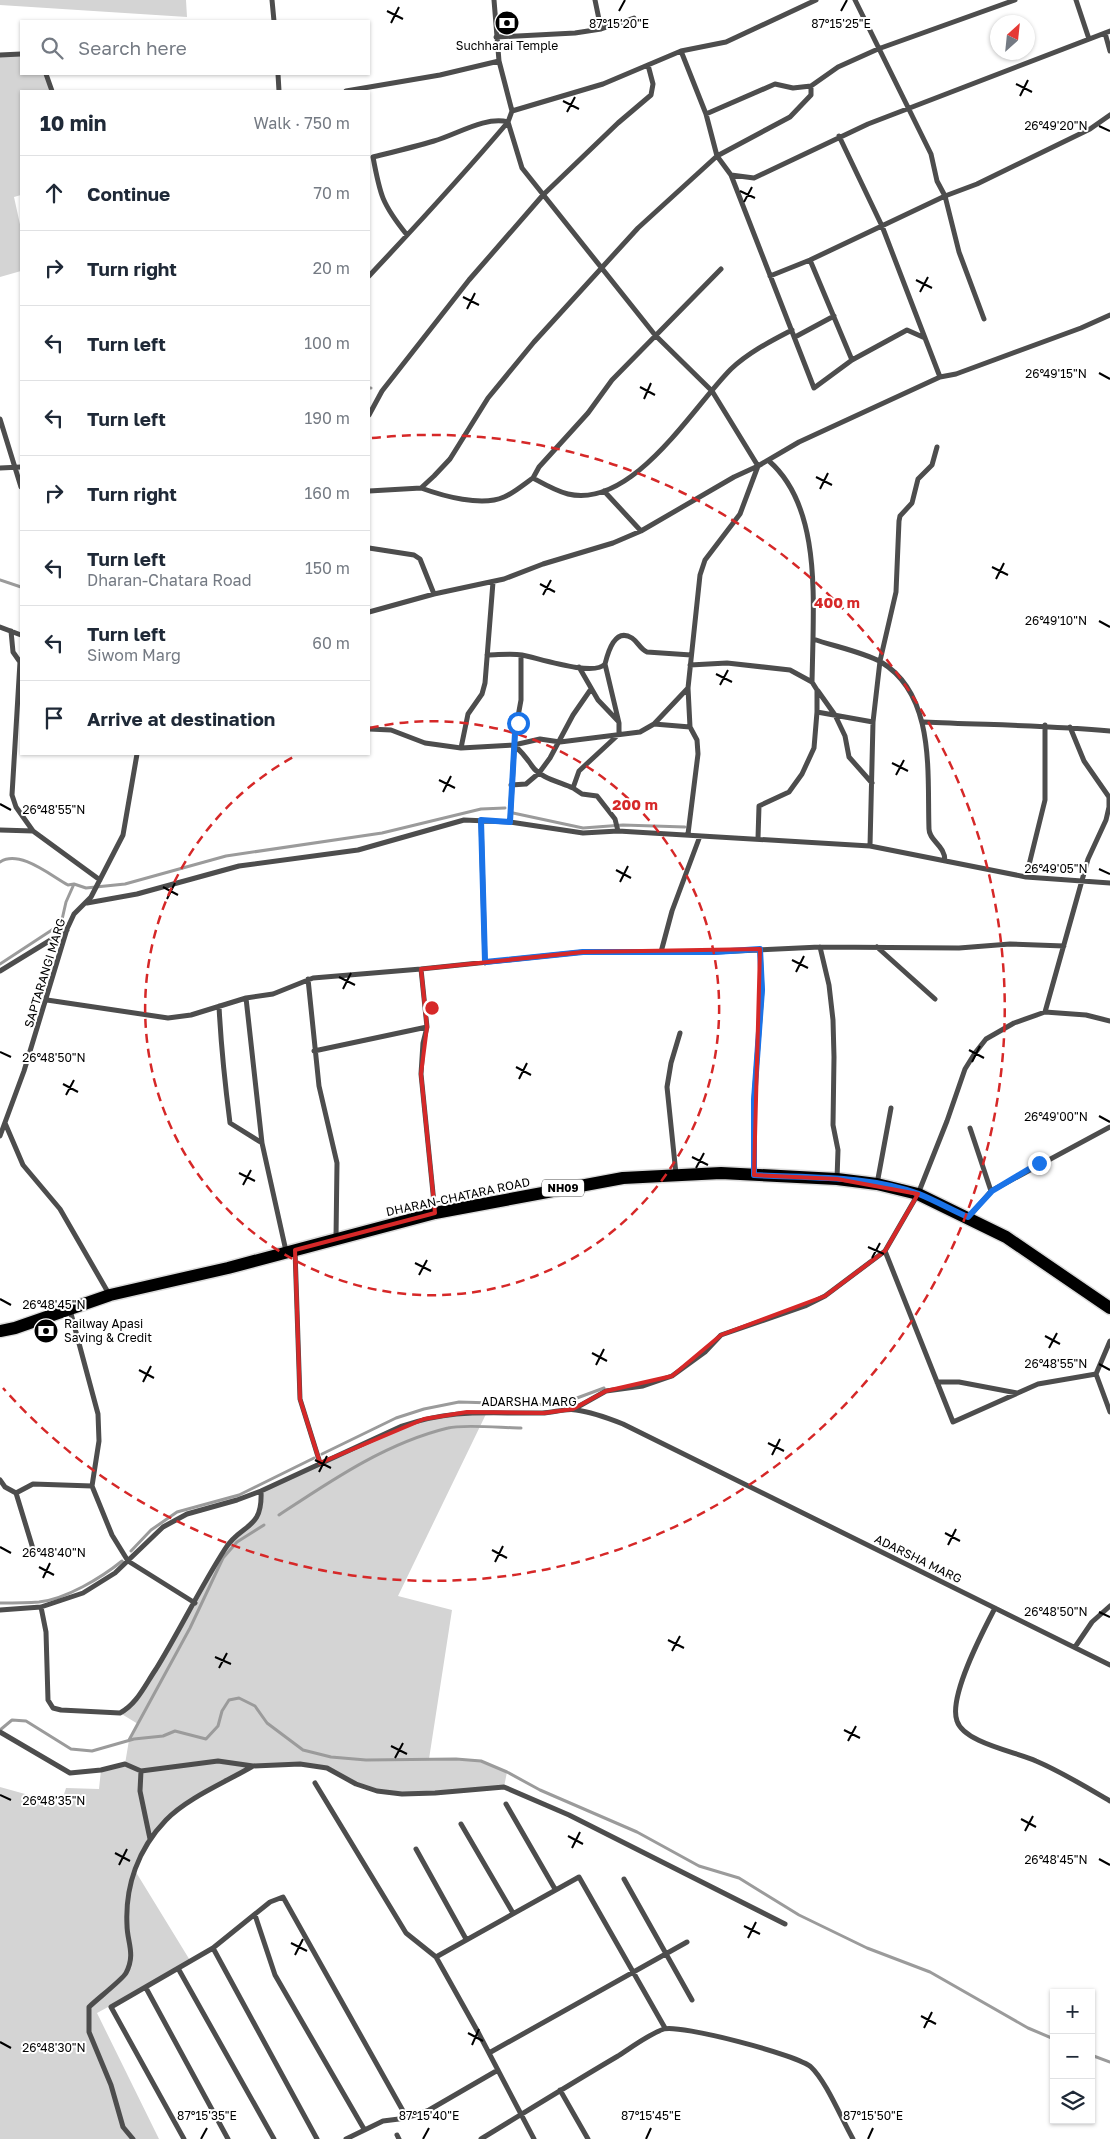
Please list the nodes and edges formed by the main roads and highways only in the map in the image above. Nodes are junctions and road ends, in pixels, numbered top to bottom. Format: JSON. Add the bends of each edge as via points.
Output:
{"nodes":[{"id":1,"x":1110,"y":1308,"type":"edge"},
{"id":2,"x":0,"y":1331,"type":"edge"}],
"edges":[{"from":1,"to":2,"type":"main road","name":"DHARAN-CHATARA ROAD","number":"NH09","via":[[1006,1237],[918,1194],[836,1179],[721,1173],[676,1174],[585,1184],[435,1213],[110,1296]]}]}
